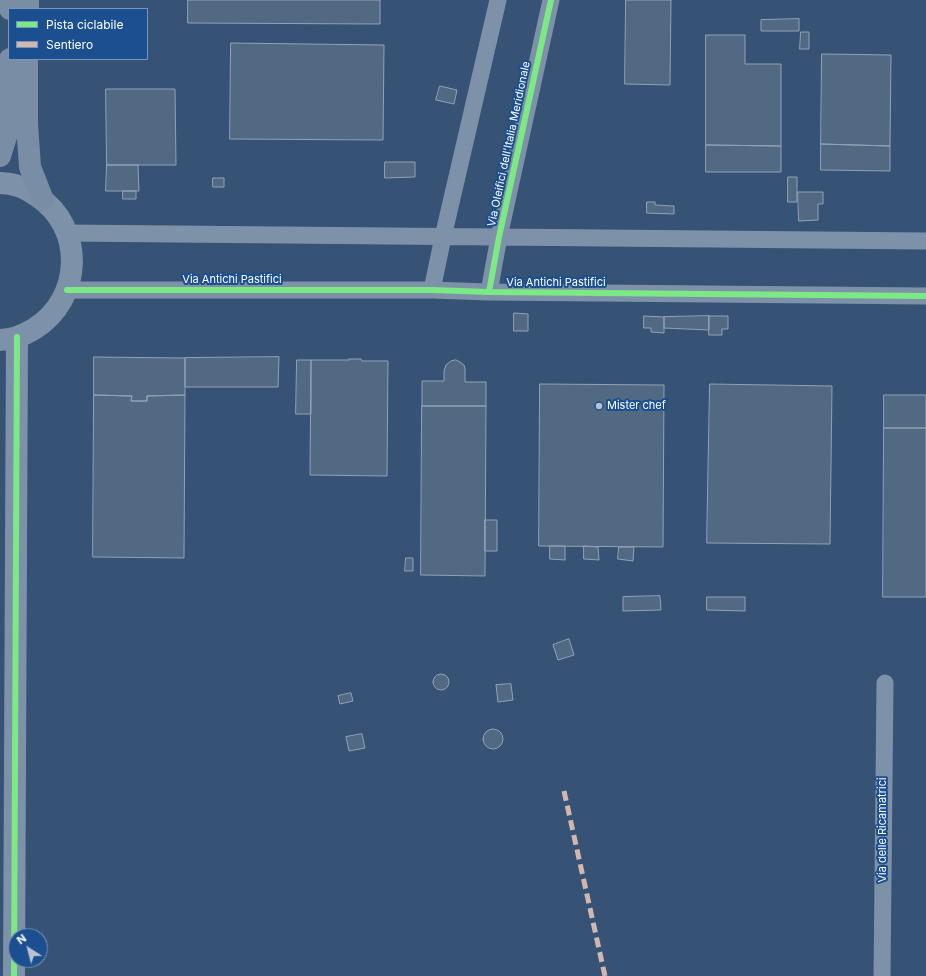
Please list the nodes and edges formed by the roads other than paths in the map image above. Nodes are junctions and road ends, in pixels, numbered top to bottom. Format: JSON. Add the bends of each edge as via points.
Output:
{"nodes":[{"id":1,"x":498,"y":0,"type":"edge"},
{"id":2,"x":551,"y":0,"type":"edge"},
{"id":3,"x":10,"y":60,"type":"edge"},
{"id":4,"x":27,"y":60,"type":"edge"},
{"id":5,"x":18,"y":126,"type":"junction"},
{"id":6,"x":0,"y":156,"type":"edge"},
{"id":7,"x":0,"y":183,"type":"edge"},
{"id":8,"x":43,"y":200,"type":"junction"},
{"id":9,"x":67,"y":233,"type":"junction"},
{"id":10,"x":443,"y":237,"type":"junction"},
{"id":11,"x":499,"y":237,"type":"junction"},
{"id":12,"x":926,"y":241,"type":"edge"},
{"id":13,"x":67,"y":290,"type":"junction"},
{"id":14,"x":432,"y":290,"type":"junction"},
{"id":15,"x":489,"y":292,"type":"junction"},
{"id":16,"x":926,"y":296,"type":"edge"},
{"id":17,"x":8,"y":339,"type":"edge"},
{"id":18,"x":885,"y":683,"type":"dead end"},
{"id":19,"x":14,"y":976,"type":"edge"},
{"id":20,"x":882,"y":976,"type":"edge"}],
"edges":[{"from":1,"to":10,"type":"street"},
{"from":2,"to":11,"type":"street","name":"Via Oleifici dell'Italia Meridionale"},
{"from":3,"to":5,"type":"main road"},
{"from":4,"to":5,"type":"main road"},
{"from":5,"to":6,"type":"main road"},
{"from":5,"to":8,"type":"main road"},
{"from":7,"to":8,"type":"street","via":[[18,186]]},
{"from":8,"to":9,"type":"street","via":[[61,221]]},
{"from":9,"to":10,"type":"street"},
{"from":9,"to":13,"type":"street","via":[[71,244],[72,268]]},
{"from":10,"to":11,"type":"street"},
{"from":10,"to":14,"type":"street"},
{"from":11,"to":12,"type":"street"},
{"from":11,"to":15,"type":"street","name":"Via Oleifici dell'Italia Meridionale"},
{"from":13,"to":14,"type":"street","name":"Via Antichi Pastifici"},
{"from":13,"to":17,"type":"street","via":[[61,303],[42,324],[30,332]]},
{"from":14,"to":15,"type":"street","name":"Via Antichi Pastifici"},
{"from":15,"to":16,"type":"street","name":"Via Antichi Pastifici"},
{"from":17,"to":19,"type":"street"},
{"from":18,"to":20,"type":"street","name":"Via delle Ricamatrici"}]}
